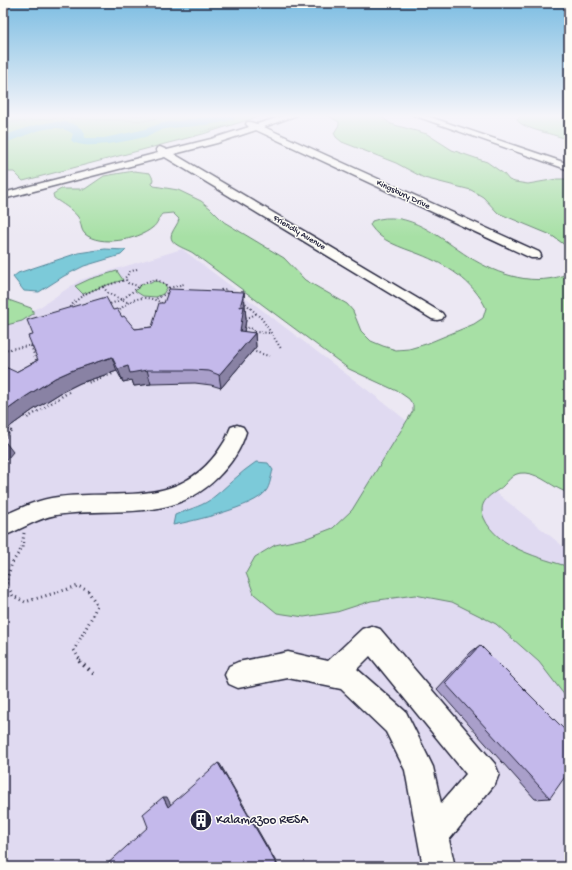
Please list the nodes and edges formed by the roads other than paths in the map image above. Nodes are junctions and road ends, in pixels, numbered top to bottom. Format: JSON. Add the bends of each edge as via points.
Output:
{"nodes":[{"id":1,"x":147,"y":156,"type":"edge"},
{"id":2,"x":150,"y":156,"type":"edge"},
{"id":3,"x":169,"y":156,"type":"edge"},
{"id":4,"x":318,"y":156,"type":"edge"},
{"id":5,"x":536,"y":156,"type":"edge"},
{"id":6,"x":569,"y":167,"type":"edge"},
{"id":7,"x":3,"y":189,"type":"edge"},
{"id":8,"x":3,"y":196,"type":"edge"},
{"id":9,"x":535,"y":255,"type":"dead end"},
{"id":10,"x":437,"y":316,"type":"dead end"},
{"id":11,"x":237,"y":432,"type":"dead end"},
{"id":12,"x":8,"y":524,"type":"edge"},
{"id":13,"x":238,"y":675,"type":"dead end"},
{"id":14,"x":332,"y":675,"type":"junction"},
{"id":15,"x":433,"y":836,"type":"junction"},
{"id":16,"x":439,"y":867,"type":"edge"}],
"edges":[{"from":1,"to":7,"type":"street"},
{"from":2,"to":8,"type":"street"},
{"from":3,"to":10,"type":"street","name":"Friendly Avenue"},
{"from":4,"to":9,"type":"street","name":"Kingsbury Drive"},
{"from":5,"to":6,"type":"street"},
{"from":11,"to":12,"type":"street","via":[[234,445],[212,472],[195,486],[176,496],[152,503],[56,506]]},
{"from":13,"to":14,"type":"street","via":[[288,664]]},
{"from":14,"to":15,"type":"street","via":[[348,678],[396,722],[419,767]]},
{"from":14,"to":15,"type":"street","via":[[371,638],[485,774]]},
{"from":15,"to":16,"type":"street"}]}
